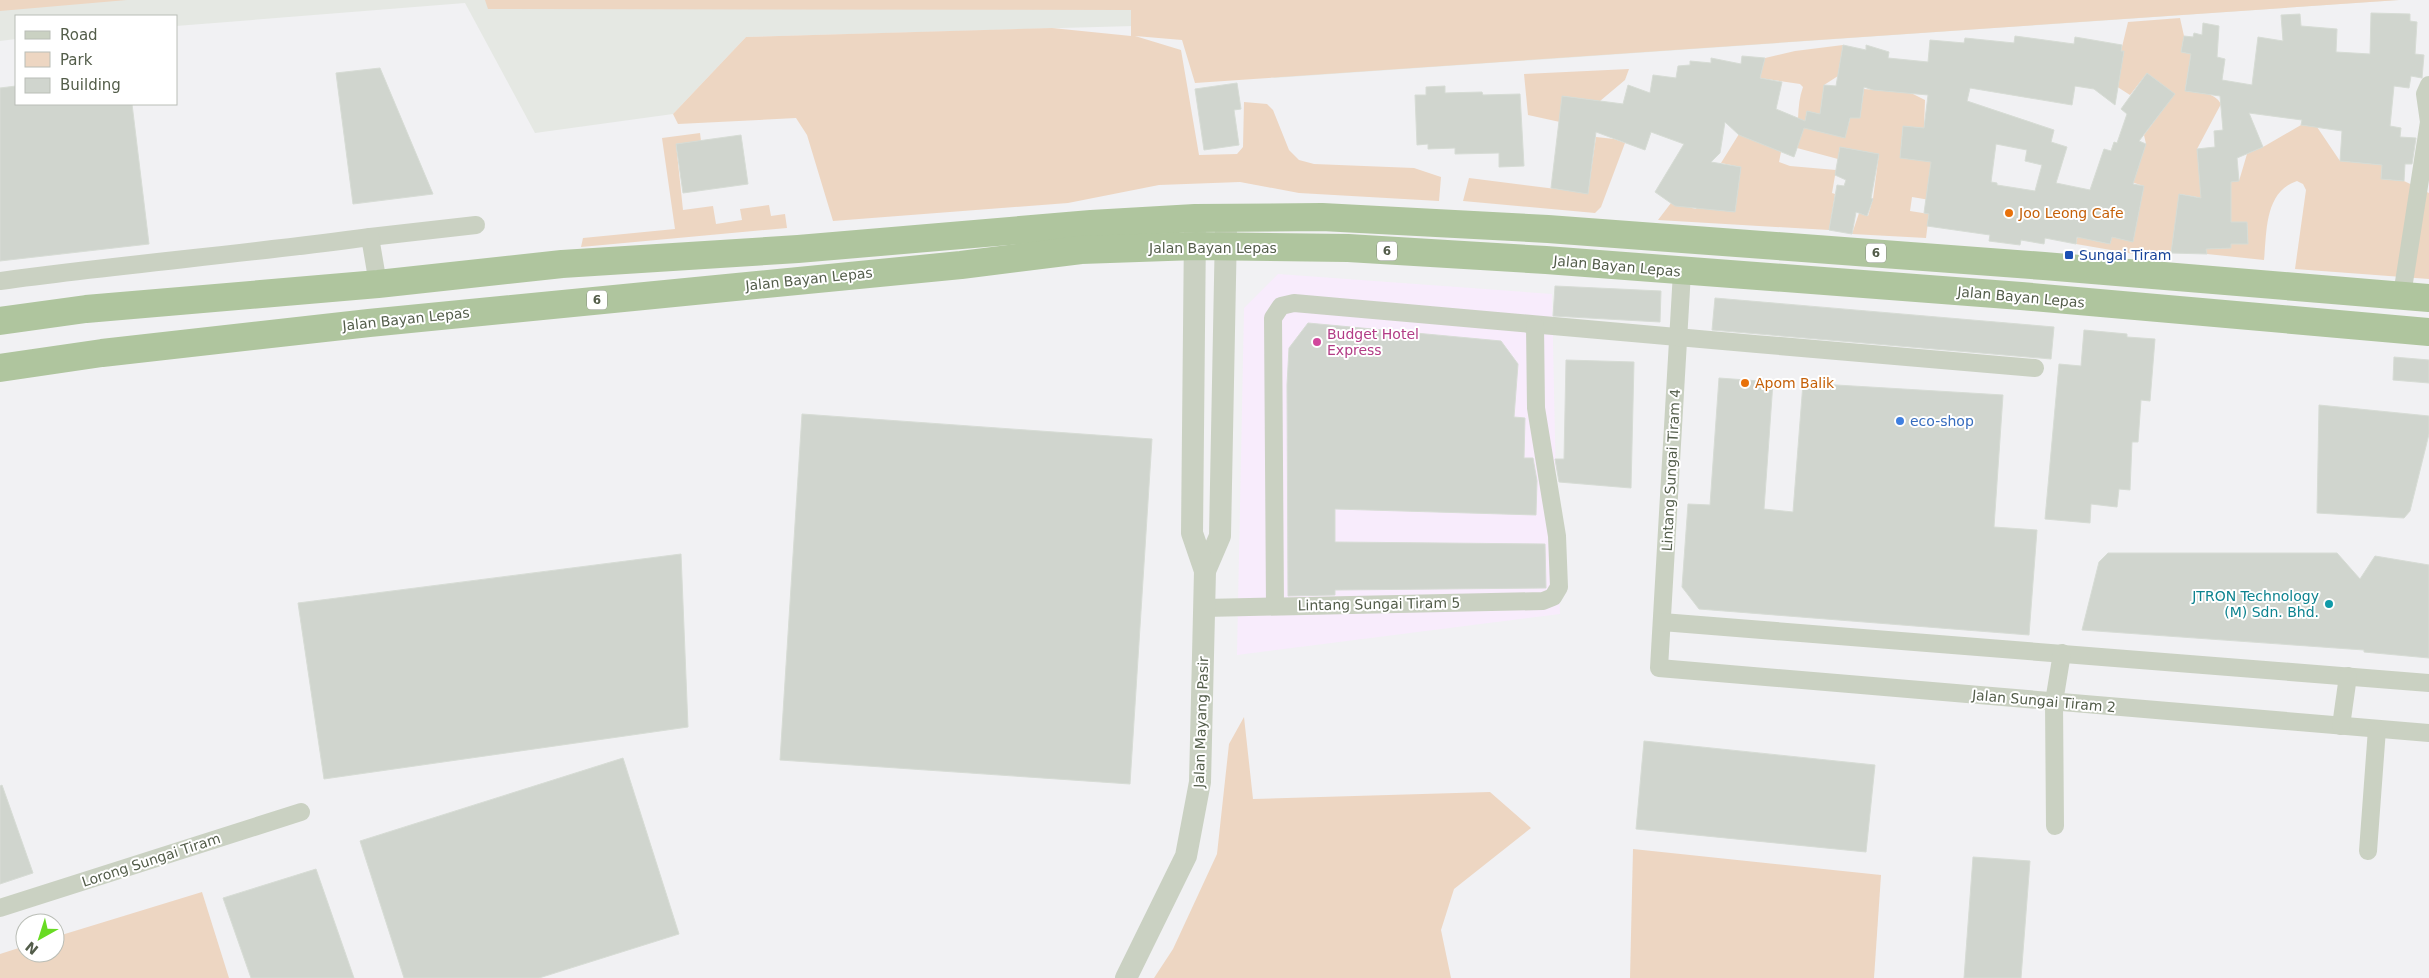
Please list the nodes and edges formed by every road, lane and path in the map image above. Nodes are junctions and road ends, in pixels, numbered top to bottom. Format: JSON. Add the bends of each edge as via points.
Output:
{"nodes":[{"id":1,"x":2429,"y":85,"type":"edge"},
{"id":2,"x":1322,"y":217,"type":"junction"},
{"id":3,"x":1195,"y":218,"type":"junction"},
{"id":4,"x":1226,"y":218,"type":"junction"},
{"id":5,"x":1091,"y":224,"type":"junction"},
{"id":6,"x":476,"y":225,"type":"dead end"},
{"id":7,"x":370,"y":237,"type":"junction"},
{"id":8,"x":1196,"y":246,"type":"junction"},
{"id":9,"x":1227,"y":247,"type":"junction"},
{"id":10,"x":1682,"y":272,"type":"junction"},
{"id":11,"x":0,"y":281,"type":"edge"},
{"id":12,"x":378,"y":284,"type":"junction"},
{"id":13,"x":2402,"y":295,"type":"junction"},
{"id":14,"x":2429,"y":298,"type":"edge"},
{"id":15,"x":0,"y":321,"type":"edge"},
{"id":16,"x":1535,"y":326,"type":"junction"},
{"id":17,"x":2429,"y":332,"type":"edge"},
{"id":18,"x":1679,"y":336,"type":"junction"},
{"id":19,"x":0,"y":368,"type":"edge"},
{"id":20,"x":2035,"y":368,"type":"dead end"},
{"id":21,"x":1205,"y":571,"type":"junction"},
{"id":22,"x":1275,"y":606,"type":"junction"},
{"id":23,"x":1204,"y":608,"type":"junction"},
{"id":24,"x":1662,"y":622,"type":"junction"},
{"id":25,"x":2062,"y":653,"type":"junction"},
{"id":26,"x":1659,"y":668,"type":"joint"},
{"id":27,"x":2348,"y":676,"type":"junction"},
{"id":28,"x":2429,"y":682,"type":"edge"},
{"id":29,"x":2054,"y":702,"type":"junction"},
{"id":30,"x":2341,"y":726,"type":"junction"},
{"id":31,"x":2377,"y":729,"type":"junction"},
{"id":32,"x":2429,"y":733,"type":"edge"},
{"id":33,"x":301,"y":812,"type":"dead end"},
{"id":34,"x":2055,"y":826,"type":"dead end"},
{"id":35,"x":2368,"y":851,"type":"dead end"},
{"id":36,"x":0,"y":908,"type":"edge"},
{"id":37,"x":1126,"y":978,"type":"edge"}],
"edges":[{"from":1,"to":13,"type":"street","via":[[2426,94],[2429,122]]},
{"from":2,"to":4,"type":"highway","name":"Jalan Bayan Lepas","number":"6"},
{"from":2,"to":5,"type":"highway","via":[[1249,204],[1178,205]]},
{"from":2,"to":13,"type":"highway","name":"Jalan Bayan Lepas","number":"6","via":[[1558,230]]},
{"from":3,"to":4,"type":"highway","name":"Jalan Bayan Lepas","number":"6"},
{"from":3,"to":5,"type":"highway","name":"Jalan Bayan Lepas","number":"6"},
{"from":3,"to":8,"type":"street","name":"Jalan Mayang Pasir"},
{"from":4,"to":9,"type":"street","name":"Jalan Mayang Pasir"},
{"from":5,"to":12,"type":"highway","name":"Jalan Bayan Lepas","number":"6","via":[[798,249],[562,264]]},
{"from":6,"to":7,"type":"street"},
{"from":7,"to":11,"type":"street"},
{"from":7,"to":12,"type":"street"},
{"from":8,"to":9,"type":"highway","name":"Jalan Bayan Lepas","number":"6"},
{"from":8,"to":19,"type":"highway","name":"Jalan Bayan Lepas","number":"6","via":[[1081,250],[961,265],[359,324]]},
{"from":8,"to":21,"type":"street","name":"Jalan Mayang Pasir","via":[[1192,533]]},
{"from":9,"to":10,"type":"highway","name":"Jalan Bayan Lepas","number":"6","via":[[1348,248]]},
{"from":9,"to":21,"type":"street","name":"Jalan Mayang Pasir","via":[[1220,536]]},
{"from":10,"to":17,"type":"highway","name":"Jalan Bayan Lepas","number":"6","via":[[2022,296]]},
{"from":10,"to":18,"type":"street","name":"Lintang Sungai Tiram 4"},
{"from":12,"to":15,"type":"highway","name":"Jalan Bayan Lepas","number":"6","via":[[86,309]]},
{"from":13,"to":14,"type":"highway","name":"Jalan Bayan Lepas","number":"6"},
{"from":16,"to":18,"type":"street"},
{"from":16,"to":22,"type":"street","name":"Lintang Sungai Tiram 5","via":[[1536,408],[1557,536],[1558,587],[1553,597],[1543,600]]},
{"from":16,"to":22,"type":"street","via":[[1294,303],[1281,306],[1273,318]]},
{"from":18,"to":20,"type":"street"},
{"from":18,"to":24,"type":"street","name":"Lintang Sungai Tiram 4"},
{"from":21,"to":23,"type":"street","name":"Jalan Mayang Pasir"},
{"from":22,"to":23,"type":"street","name":"Lintang Sungai Tiram 5"},
{"from":23,"to":37,"type":"street","name":"Jalan Mayang Pasir","via":[[1200,782],[1186,856]]},
{"from":24,"to":25,"type":"street"},
{"from":24,"to":26,"type":"street","name":"Lintang Sungai Tiram 4"},
{"from":25,"to":27,"type":"street"},
{"from":25,"to":29,"type":"street"},
{"from":26,"to":29,"type":"street","name":"Jalan Sungai Tiram 2"},
{"from":27,"to":28,"type":"street"},
{"from":27,"to":30,"type":"street"},
{"from":29,"to":30,"type":"street","name":"Jalan Sungai Tiram 2"},
{"from":29,"to":34,"type":"street"},
{"from":30,"to":31,"type":"street","name":"Jalan Sungai Tiram 2"},
{"from":31,"to":32,"type":"street","name":"Jalan Sungai Tiram 2"},
{"from":31,"to":35,"type":"street"},
{"from":33,"to":36,"type":"street","name":"Lorong Sungai Tiram"}]}
